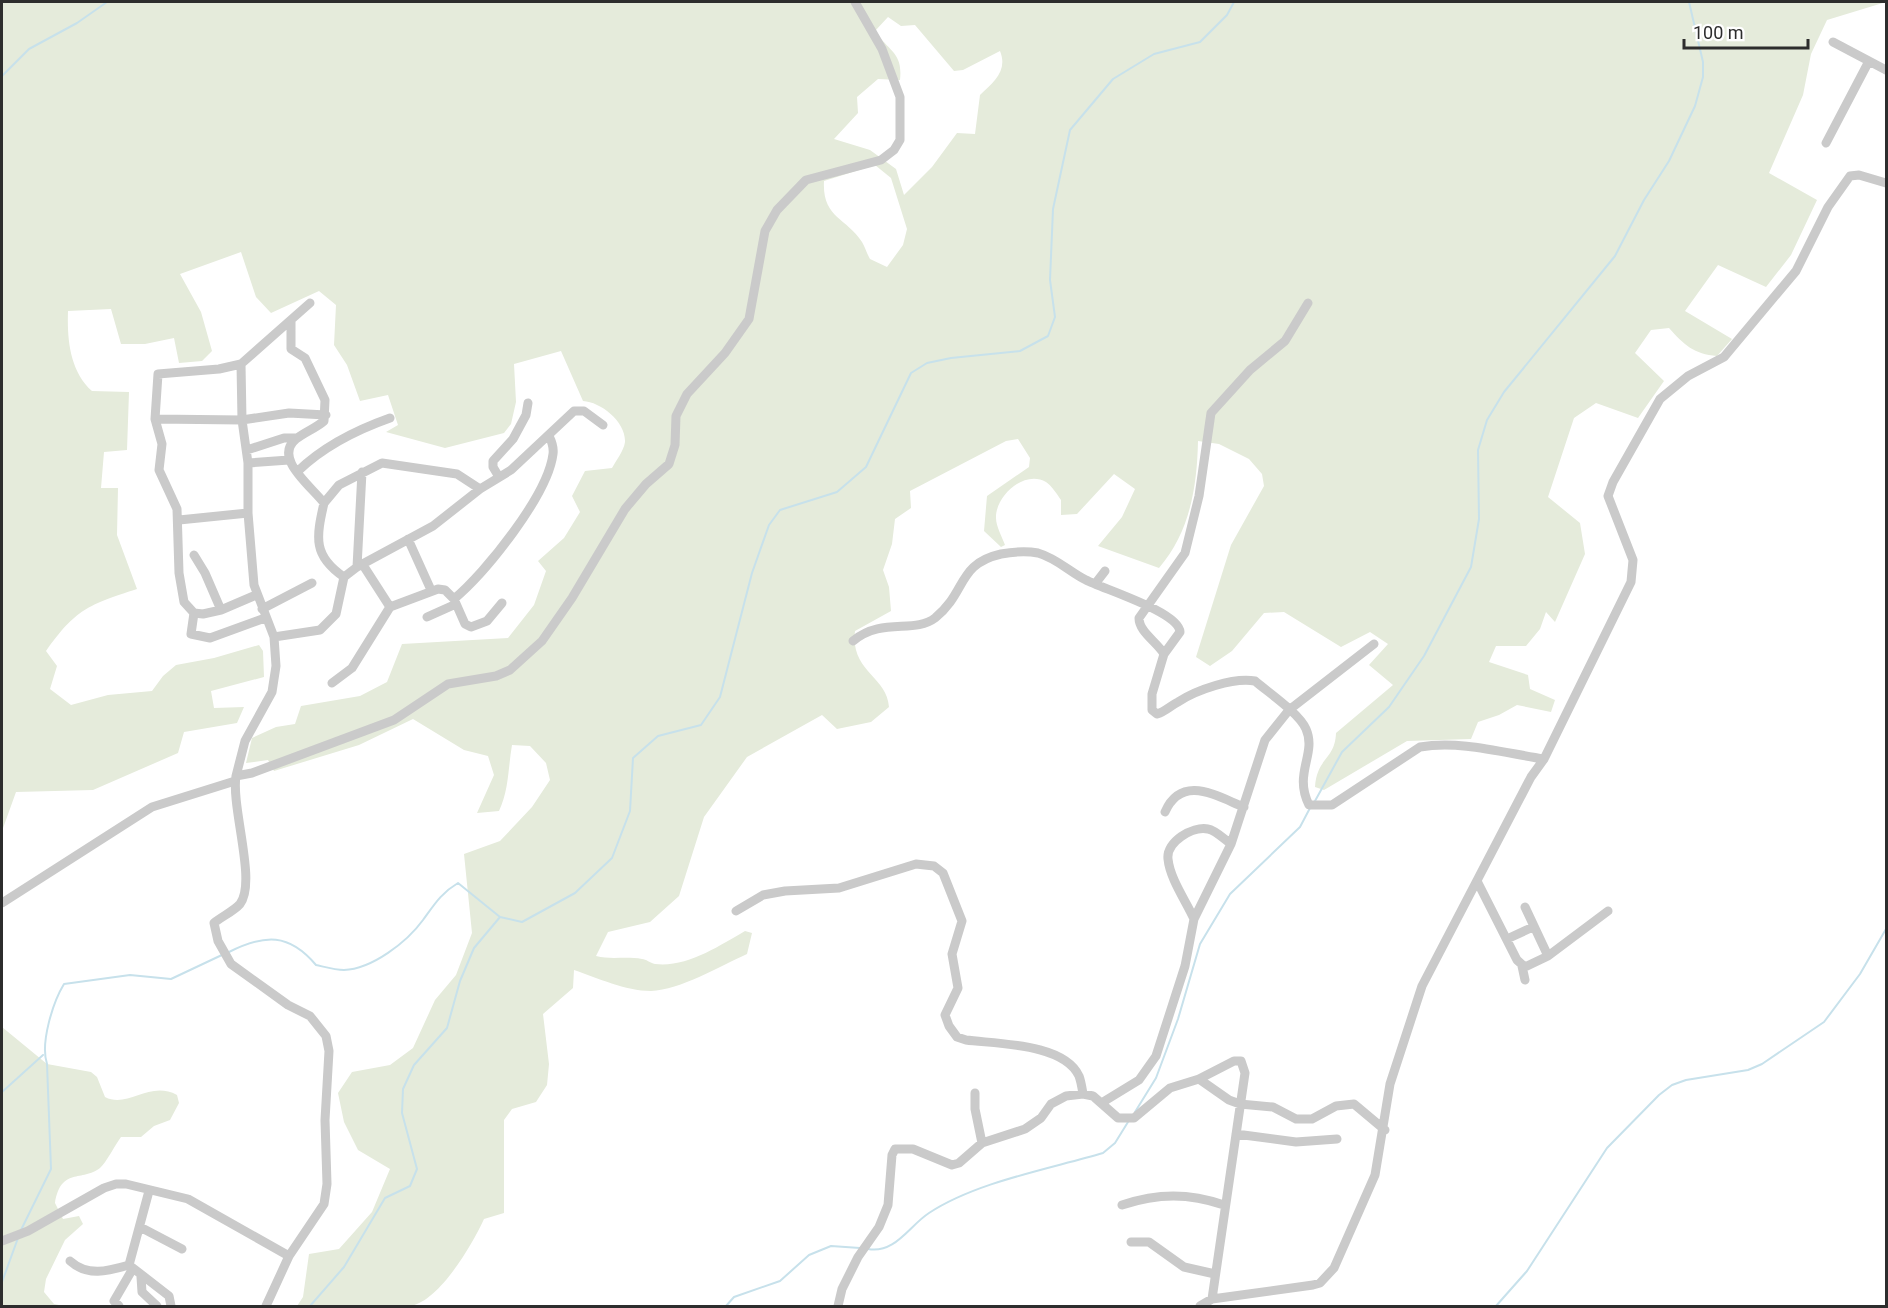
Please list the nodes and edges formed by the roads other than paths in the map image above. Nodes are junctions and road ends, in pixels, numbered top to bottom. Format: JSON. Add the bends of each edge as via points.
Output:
{"nodes":[{"id":1,"x":855,"y":2,"type":"edge"},
{"id":2,"x":1833,"y":42,"type":"dead end"},
{"id":3,"x":1869,"y":61,"type":"junction"},
{"id":4,"x":1887,"y":70,"type":"edge"},
{"id":5,"x":1826,"y":143,"type":"dead end"},
{"id":6,"x":1887,"y":183,"type":"edge"},
{"id":7,"x":310,"y":303,"type":"dead end"},
{"id":8,"x":1308,"y":303,"type":"dead end"},
{"id":9,"x":291,"y":321,"type":"junction"},
{"id":10,"x":241,"y":364,"type":"junction"},
{"id":11,"x":528,"y":403,"type":"dead end"},
{"id":12,"x":326,"y":416,"type":"junction"},
{"id":13,"x":390,"y":418,"type":"dead end"},
{"id":14,"x":155,"y":419,"type":"junction"},
{"id":15,"x":242,"y":420,"type":"junction"},
{"id":16,"x":603,"y":425,"type":"dead end"},
{"id":17,"x":549,"y":436,"type":"junction"},
{"id":18,"x":297,"y":438,"type":"junction"},
{"id":19,"x":247,"y":450,"type":"junction"},
{"id":20,"x":288,"y":460,"type":"junction"},
{"id":21,"x":248,"y":463,"type":"junction"},
{"id":22,"x":298,"y":471,"type":"junction"},
{"id":23,"x":362,"y":472,"type":"junction"},
{"id":24,"x":499,"y":477,"type":"junction"},
{"id":25,"x":480,"y":489,"type":"junction"},
{"id":26,"x":324,"y":503,"type":"junction"},
{"id":27,"x":248,"y":513,"type":"junction"},
{"id":28,"x":179,"y":520,"type":"junction"},
{"id":29,"x":408,"y":539,"type":"junction"},
{"id":30,"x":194,"y":555,"type":"dead end"},
{"id":31,"x":360,"y":566,"type":"junction"},
{"id":32,"x":1105,"y":571,"type":"dead end"},
{"id":33,"x":344,"y":577,"type":"junction"},
{"id":34,"x":312,"y":583,"type":"dead end"},
{"id":35,"x":1095,"y":584,"type":"junction"},
{"id":36,"x":431,"y":590,"type":"junction"},
{"id":37,"x":256,"y":595,"type":"junction"},
{"id":38,"x":455,"y":601,"type":"junction"},
{"id":39,"x":502,"y":603,"type":"dead end"},
{"id":40,"x":1148,"y":606,"type":"junction"},
{"id":41,"x":390,"y":607,"type":"junction"},
{"id":42,"x":221,"y":610,"type":"junction"},
{"id":43,"x":194,"y":613,"type":"junction"},
{"id":44,"x":264,"y":613,"type":"junction"},
{"id":45,"x":427,"y":617,"type":"dead end"},
{"id":46,"x":274,"y":637,"type":"junction"},
{"id":47,"x":853,"y":641,"type":"dead end"},
{"id":48,"x":1374,"y":644,"type":"dead end"},
{"id":49,"x":1164,"y":654,"type":"junction"},
{"id":50,"x":332,"y":683,"type":"dead end"},
{"id":51,"x":1289,"y":710,"type":"junction"},
{"id":52,"x":1544,"y":759,"type":"junction"},
{"id":53,"x":235,"y":779,"type":"junction"},
{"id":54,"x":1244,"y":807,"type":"junction"},
{"id":55,"x":1165,"y":812,"type":"dead end"},
{"id":56,"x":1231,"y":844,"type":"junction"},
{"id":57,"x":1477,"y":881,"type":"junction"},
{"id":58,"x":2,"y":903,"type":"edge"},
{"id":59,"x":1525,"y":907,"type":"dead end"},
{"id":60,"x":736,"y":911,"type":"dead end"},
{"id":61,"x":1608,"y":911,"type":"dead end"},
{"id":62,"x":1194,"y":919,"type":"junction"},
{"id":63,"x":1533,"y":927,"type":"junction"},
{"id":64,"x":1507,"y":939,"type":"junction"},
{"id":65,"x":1548,"y":956,"type":"junction"},
{"id":66,"x":1522,"y":966,"type":"junction"},
{"id":67,"x":1525,"y":980,"type":"dead end"},
{"id":68,"x":1199,"y":1078,"type":"junction"},
{"id":69,"x":975,"y":1094,"type":"dead end"},
{"id":70,"x":1083,"y":1094,"type":"junction"},
{"id":71,"x":1103,"y":1102,"type":"junction"},
{"id":72,"x":1240,"y":1104,"type":"junction"},
{"id":73,"x":1384,"y":1130,"type":"junction"},
{"id":74,"x":1236,"y":1134,"type":"junction"},
{"id":75,"x":1337,"y":1139,"type":"dead end"},
{"id":76,"x":982,"y":1143,"type":"junction"},
{"id":77,"x":149,"y":1191,"type":"junction"},
{"id":78,"x":1122,"y":1204,"type":"dead end"},
{"id":79,"x":1224,"y":1205,"type":"junction"},
{"id":80,"x":140,"y":1227,"type":"junction"},
{"id":81,"x":2,"y":1241,"type":"edge"},
{"id":82,"x":1131,"y":1242,"type":"dead end"},
{"id":83,"x":182,"y":1249,"type":"dead end"},
{"id":84,"x":289,"y":1256,"type":"junction"},
{"id":85,"x":70,"y":1261,"type":"dead end"},
{"id":86,"x":131,"y":1268,"type":"junction"},
{"id":87,"x":1215,"y":1274,"type":"junction"},
{"id":88,"x":141,"y":1276,"type":"junction"},
{"id":89,"x":1212,"y":1299,"type":"junction"},
{"id":90,"x":1238,"y":1302,"type":"edge"},
{"id":91,"x":119,"y":1306,"type":"edge"},
{"id":92,"x":157,"y":1306,"type":"edge"},
{"id":93,"x":171,"y":1306,"type":"edge"},
{"id":94,"x":266,"y":1306,"type":"edge"},
{"id":95,"x":838,"y":1306,"type":"edge"},
{"id":96,"x":1200,"y":1306,"type":"edge"}],
"edges":[{"from":1,"to":53,"type":"street","via":[[882,49],[900,97],[900,140],[881,160],[806,180],[777,210],[765,231],[749,319],[725,353],[687,394],[676,416],[675,445],[669,464],[625,508],[542,641],[510,670],[448,684],[394,720]]},
{"from":2,"to":3,"type":"street"},
{"from":3,"to":4,"type":"street"},
{"from":3,"to":5,"type":"street"},
{"from":6,"to":52,"type":"street","via":[[1850,176],[1828,207],[1796,271],[1740,340],[1724,357],[1688,376],[1660,399],[1609,490],[1609,500],[1633,560],[1634,575]]},
{"from":7,"to":9,"type":"street"},
{"from":8,"to":40,"type":"street","via":[[1285,341],[1250,370],[1211,413],[1199,496],[1185,553]]},
{"from":9,"to":10,"type":"street"},
{"from":9,"to":12,"type":"street","via":[[291,349],[305,358],[325,400]]},
{"from":10,"to":14,"type":"street","via":[[158,374]]},
{"from":10,"to":15,"type":"street"},
{"from":11,"to":24,"type":"street","via":[[526,416],[513,439],[493,461]]},
{"from":12,"to":15,"type":"street","via":[[277,413]]},
{"from":12,"to":18,"type":"street","via":[[319,426]]},
{"from":13,"to":22,"type":"street","via":[[331,445]]},
{"from":14,"to":15,"type":"street"},
{"from":14,"to":28,"type":"street","via":[[162,436],[159,470]]},
{"from":15,"to":19,"type":"street"},
{"from":16,"to":17,"type":"street","via":[[580,410],[574,411]]},
{"from":17,"to":24,"type":"street"},
{"from":17,"to":38,"type":"street","via":[[553,454],[532,502],[489,564]]},
{"from":18,"to":19,"type":"street","via":[[284,438]]},
{"from":18,"to":20,"type":"street","via":[[288,447]]},
{"from":19,"to":21,"type":"street"},
{"from":20,"to":21,"type":"street"},
{"from":20,"to":22,"type":"street"},
{"from":21,"to":27,"type":"street"},
{"from":22,"to":26,"type":"street"},
{"from":23,"to":25,"type":"street","via":[[382,463],[457,474]]},
{"from":23,"to":26,"type":"street","via":[[339,485]]},
{"from":23,"to":31,"type":"street"},
{"from":24,"to":25,"type":"street"},
{"from":25,"to":29,"type":"street","via":[[448,515]]},
{"from":26,"to":33,"type":"street","via":[[319,523],[321,556],[327,566]]},
{"from":27,"to":28,"type":"street"},
{"from":27,"to":37,"type":"street"},
{"from":28,"to":43,"type":"street","via":[[180,589],[184,602]]},
{"from":29,"to":31,"type":"street"},
{"from":29,"to":36,"type":"street"},
{"from":30,"to":42,"type":"street"},
{"from":31,"to":33,"type":"street"},
{"from":31,"to":41,"type":"street"},
{"from":32,"to":35,"type":"street"},
{"from":33,"to":46,"type":"street","via":[[336,614],[320,630]]},
{"from":34,"to":44,"type":"street"},
{"from":35,"to":40,"type":"street"},
{"from":35,"to":47,"type":"street","via":[[1038,553],[1001,554],[972,566],[958,593],[934,618],[924,623],[871,629]]},
{"from":36,"to":38,"type":"street","via":[[445,590]]},
{"from":36,"to":41,"type":"street"},
{"from":37,"to":42,"type":"street"},
{"from":37,"to":44,"type":"street"},
{"from":38,"to":39,"type":"street","via":[[465,624],[471,627],[487,621]]},
{"from":38,"to":45,"type":"street"},
{"from":40,"to":49,"type":"street","via":[[1138,618],[1139,624]]},
{"from":40,"to":49,"type":"street","via":[[1180,627]]},
{"from":41,"to":50,"type":"street","via":[[352,668]]},
{"from":42,"to":43,"type":"street"},
{"from":43,"to":44,"type":"street","via":[[191,634],[207,638]]},
{"from":44,"to":46,"type":"street"},
{"from":46,"to":53,"type":"street","via":[[276,666],[272,692],[245,741]]},
{"from":48,"to":51,"type":"street"},
{"from":49,"to":51,"type":"street","via":[[1152,694],[1152,710],[1157,714],[1178,701],[1240,679],[1256,681]]},
{"from":51,"to":52,"type":"street","via":[[1306,728],[1309,749],[1302,790],[1314,805],[1332,805],[1420,747],[1472,747]]},
{"from":51,"to":54,"type":"street","via":[[1264,740]]},
{"from":52,"to":57,"type":"street"},
{"from":53,"to":58,"type":"street","via":[[152,807]]},
{"from":53,"to":84,"type":"street","via":[[248,885],[240,904],[214,923],[218,941],[228,959],[280,1000],[310,1016],[328,1043],[324,1204]]},
{"from":54,"to":55,"type":"street","via":[[1196,789],[1179,794]]},
{"from":54,"to":56,"type":"street"},
{"from":56,"to":62,"type":"street"},
{"from":56,"to":62,"type":"street","via":[[1210,828],[1200,828],[1172,845],[1167,856],[1170,868]]},
{"from":57,"to":64,"type":"street"},
{"from":57,"to":73,"type":"street","via":[[1422,986],[1390,1084]]},
{"from":59,"to":63,"type":"street"},
{"from":60,"to":70,"type":"street","via":[[763,895],[839,888],[916,864],[934,866],[943,873],[962,921],[952,954],[958,987],[945,1015],[949,1026],[957,1037],[966,1040],[1031,1047],[1053,1055],[1068,1063],[1078,1075]]},
{"from":61,"to":65,"type":"street"},
{"from":62,"to":71,"type":"street","via":[[1185,966],[1156,1056],[1139,1080]]},
{"from":63,"to":64,"type":"street"},
{"from":63,"to":65,"type":"street"},
{"from":64,"to":66,"type":"street"},
{"from":65,"to":66,"type":"street"},
{"from":66,"to":67,"type":"street"},
{"from":68,"to":71,"type":"street","via":[[1170,1088],[1129,1118],[1111,1113]]},
{"from":68,"to":72,"type":"street"},
{"from":68,"to":72,"type":"street","via":[[1241,1061],[1245,1073]]},
{"from":69,"to":76,"type":"street"},
{"from":70,"to":71,"type":"street"},
{"from":70,"to":76,"type":"street","via":[[1058,1099],[1025,1129]]},
{"from":72,"to":73,"type":"street","via":[[1273,1107],[1302,1119],[1312,1119],[1336,1106],[1354,1104]]},
{"from":72,"to":74,"type":"street"},
{"from":73,"to":90,"type":"street","via":[[1375,1175],[1329,1274],[1313,1285]]},
{"from":74,"to":75,"type":"street","via":[[1296,1142]]},
{"from":74,"to":79,"type":"street"},
{"from":76,"to":95,"type":"street","via":[[960,1163],[952,1165],[913,1149],[895,1149],[888,1205],[842,1289]]},
{"from":77,"to":80,"type":"street"},
{"from":77,"to":81,"type":"street","via":[[126,1184],[104,1188],[28,1231]]},
{"from":77,"to":84,"type":"street","via":[[188,1199]]},
{"from":78,"to":79,"type":"street","via":[[1181,1195]]},
{"from":79,"to":87,"type":"street"},
{"from":80,"to":83,"type":"street"},
{"from":80,"to":86,"type":"street"},
{"from":82,"to":87,"type":"street","via":[[1149,1242],[1184,1267]]},
{"from":84,"to":94,"type":"street"},
{"from":85,"to":86,"type":"street","via":[[92,1272]]},
{"from":86,"to":88,"type":"street"},
{"from":86,"to":91,"type":"street","via":[[114,1301]]},
{"from":87,"to":89,"type":"street"},
{"from":88,"to":92,"type":"street","via":[[142,1292]]},
{"from":88,"to":93,"type":"street","via":[[169,1296]]},
{"from":89,"to":90,"type":"street"},
{"from":89,"to":96,"type":"street"}]}
